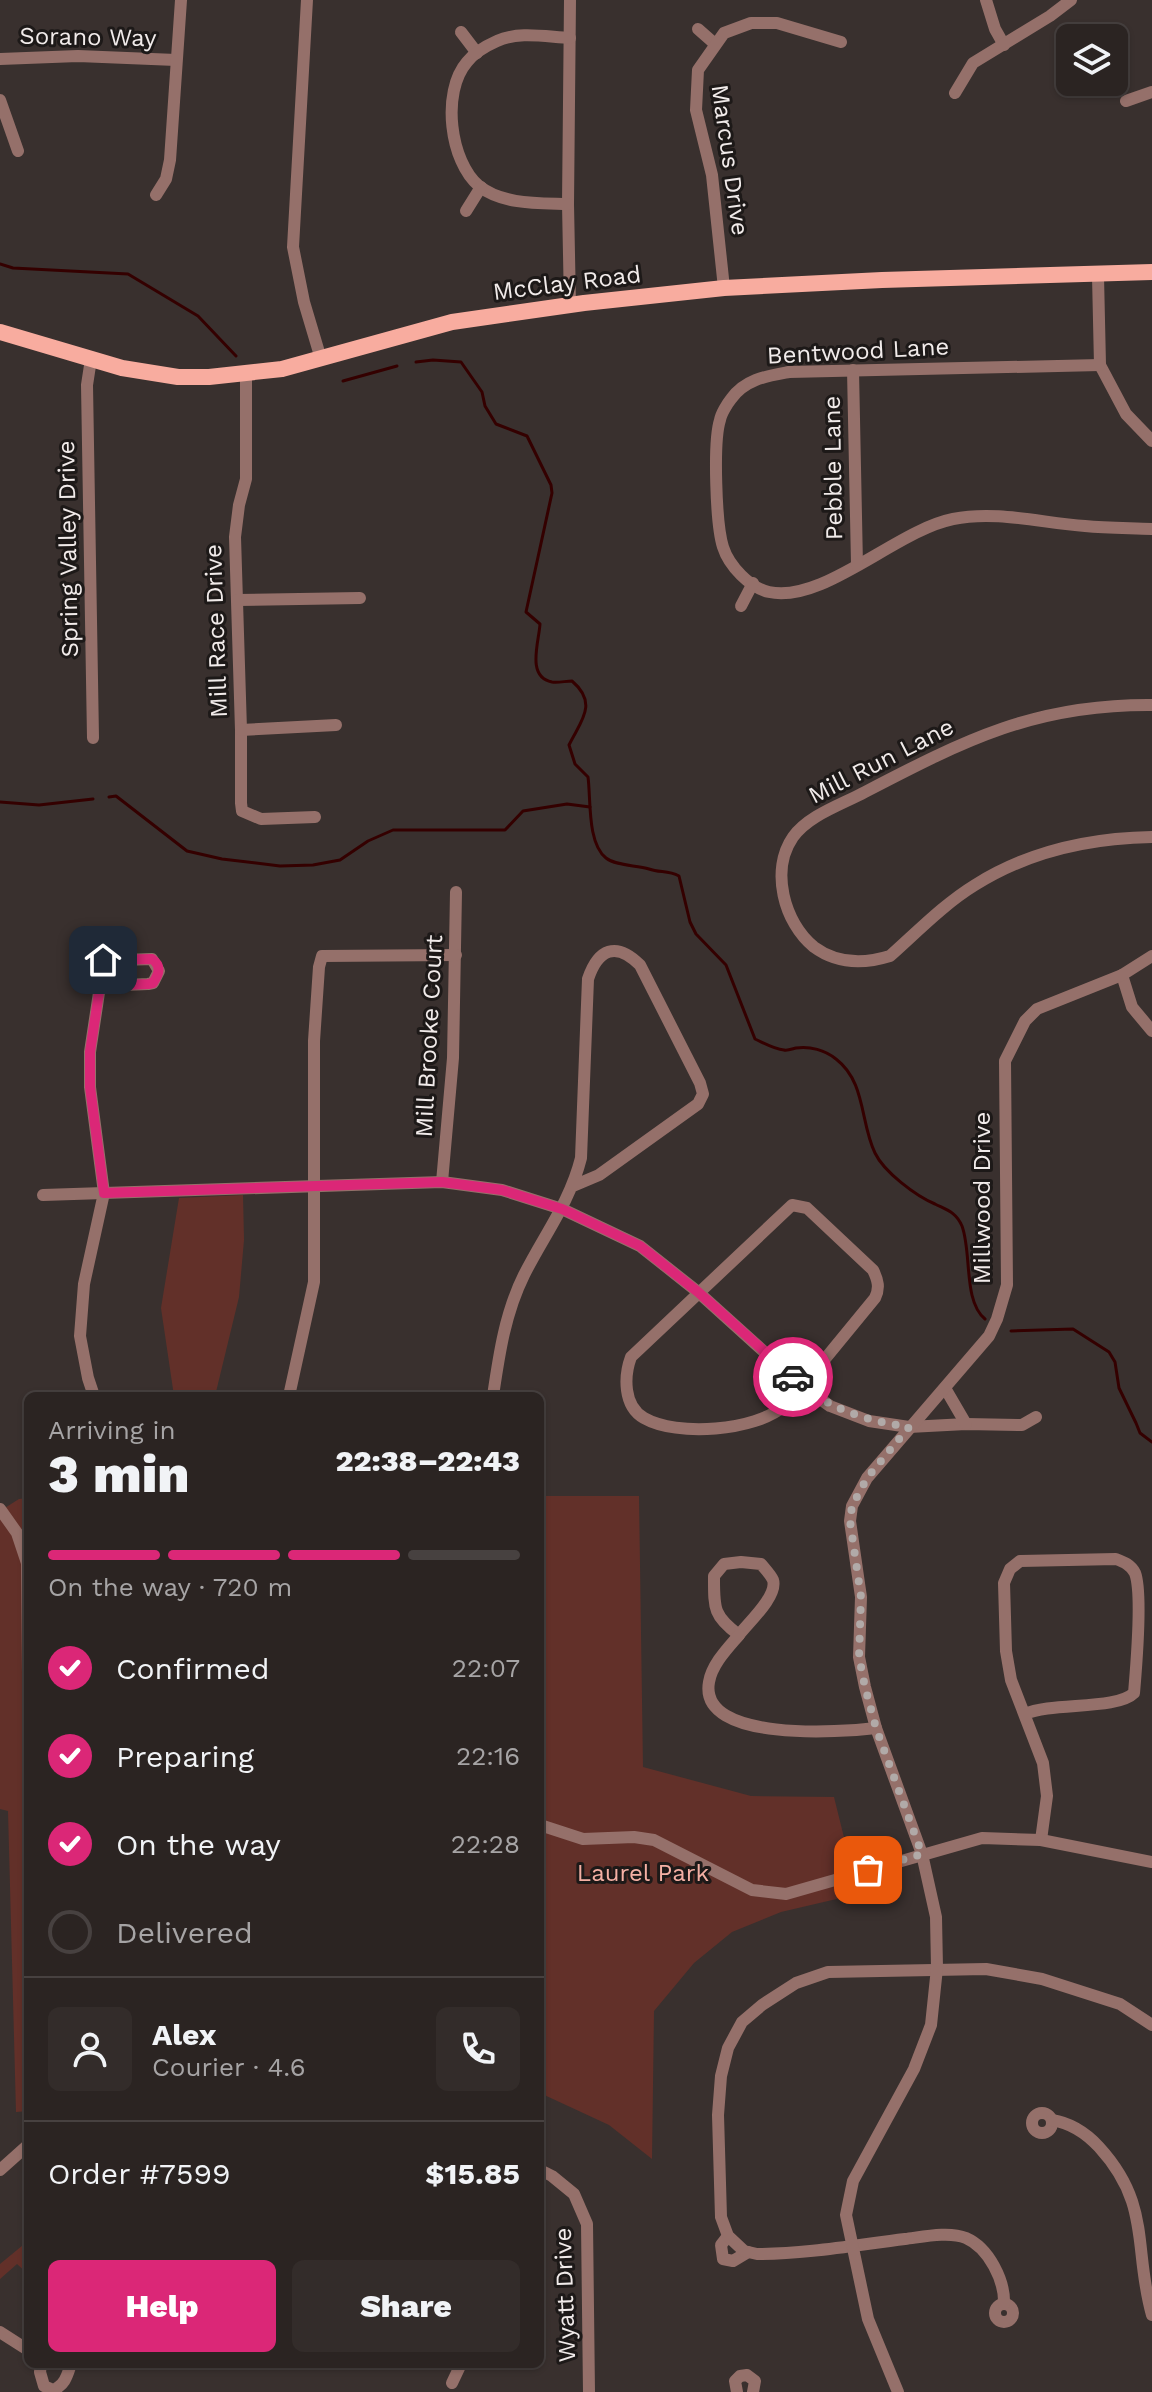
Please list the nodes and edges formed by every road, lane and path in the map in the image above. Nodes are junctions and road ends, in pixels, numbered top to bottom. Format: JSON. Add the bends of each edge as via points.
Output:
{"nodes":[{"id":1,"x":181,"y":0,"type":"edge"},
{"id":2,"x":307,"y":0,"type":"edge"},
{"id":3,"x":570,"y":0,"type":"edge"},
{"id":4,"x":986,"y":0,"type":"edge"},
{"id":5,"x":1071,"y":0,"type":"edge"},
{"id":6,"x":698,"y":29,"type":"dead end"},
{"id":7,"x":461,"y":32,"type":"dead end"},
{"id":8,"x":570,"y":38,"type":"junction"},
{"id":9,"x":841,"y":42,"type":"dead end"},
{"id":10,"x":715,"y":44,"type":"junction"},
{"id":11,"x":1004,"y":45,"type":"junction"},
{"id":12,"x":477,"y":53,"type":"junction"},
{"id":13,"x":0,"y":59,"type":"edge"},
{"id":14,"x":176,"y":60,"type":"junction"},
{"id":15,"x":1152,"y":92,"type":"edge"},
{"id":16,"x":955,"y":93,"type":"dead end"},
{"id":17,"x":0,"y":100,"type":"edge"},
{"id":18,"x":1126,"y":101,"type":"dead end"},
{"id":19,"x":18,"y":151,"type":"dead end"},
{"id":20,"x":481,"y":187,"type":"junction"},
{"id":21,"x":156,"y":195,"type":"dead end"},
{"id":22,"x":568,"y":204,"type":"junction"},
{"id":23,"x":466,"y":211,"type":"dead end"},
{"id":24,"x":1152,"y":272,"type":"edge"},
{"id":25,"x":1098,"y":276,"type":"junction"},
{"id":26,"x":724,"y":288,"type":"junction"},
{"id":27,"x":570,"y":305,"type":"junction"},
{"id":28,"x":0,"y":332,"type":"edge"},
{"id":29,"x":91,"y":359,"type":"junction"},
{"id":30,"x":321,"y":359,"type":"junction"},
{"id":31,"x":1100,"y":365,"type":"junction"},
{"id":32,"x":853,"y":370,"type":"junction"},
{"id":33,"x":246,"y":375,"type":"junction"},
{"id":34,"x":1152,"y":441,"type":"edge"},
{"id":35,"x":1152,"y":529,"type":"edge"},
{"id":36,"x":857,"y":565,"type":"junction"},
{"id":37,"x":753,"y":583,"type":"junction"},
{"id":38,"x":360,"y":598,"type":"dead end"},
{"id":39,"x":237,"y":600,"type":"junction"},
{"id":40,"x":741,"y":606,"type":"dead end"},
{"id":41,"x":1152,"y":705,"type":"edge"},
{"id":42,"x":336,"y":725,"type":"dead end"},
{"id":43,"x":241,"y":730,"type":"junction"},
{"id":44,"x":93,"y":738,"type":"dead end"},
{"id":45,"x":315,"y":817,"type":"dead end"},
{"id":46,"x":1152,"y":837,"type":"edge"},
{"id":47,"x":456,"y":892,"type":"dead end"},
{"id":48,"x":456,"y":955,"type":"junction"},
{"id":49,"x":1152,"y":956,"type":"edge"},
{"id":50,"x":1122,"y":975,"type":"junction"},
{"id":51,"x":100,"y":986,"type":"junction"},
{"id":52,"x":1152,"y":1031,"type":"edge"},
{"id":53,"x":442,"y":1182,"type":"junction"},
{"id":54,"x":313,"y":1186,"type":"junction"},
{"id":55,"x":573,"y":1186,"type":"junction"},
{"id":56,"x":104,"y":1193,"type":"junction"},
{"id":57,"x":43,"y":1195,"type":"dead end"},
{"id":58,"x":562,"y":1209,"type":"junction"},
{"id":59,"x":698,"y":1292,"type":"junction"},
{"id":60,"x":802,"y":1386,"type":"junction"},
{"id":61,"x":945,"y":1388,"type":"junction"},
{"id":62,"x":93,"y":1392,"type":"edge"},
{"id":63,"x":290,"y":1392,"type":"edge"},
{"id":64,"x":494,"y":1392,"type":"edge"},
{"id":65,"x":1036,"y":1417,"type":"dead end"},
{"id":66,"x":966,"y":1424,"type":"junction"},
{"id":67,"x":909,"y":1427,"type":"junction"},
{"id":68,"x":0,"y":1509,"type":"edge"},
{"id":69,"x":24,"y":1554,"type":"edge"},
{"id":70,"x":739,"y":1635,"type":"junction"},
{"id":71,"x":1137,"y":1636,"type":"junction"},
{"id":72,"x":1152,"y":1639,"type":"edge"},
{"id":73,"x":1137,"y":1663,"type":"junction"},
{"id":74,"x":1152,"y":1667,"type":"edge"},
{"id":75,"x":1025,"y":1714,"type":"junction"},
{"id":76,"x":876,"y":1728,"type":"junction"},
{"id":77,"x":544,"y":1826,"type":"edge"},
{"id":78,"x":1041,"y":1840,"type":"junction"},
{"id":79,"x":922,"y":1854,"type":"junction"},
{"id":80,"x":1152,"y":1862,"type":"edge"},
{"id":81,"x":937,"y":1968,"type":"junction"},
{"id":82,"x":1152,"y":2025,"type":"edge"},
{"id":83,"x":1052,"y":2120,"type":"dead end"},
{"id":84,"x":24,"y":2149,"type":"edge"},
{"id":85,"x":0,"y":2170,"type":"edge"},
{"id":86,"x":544,"y":2172,"type":"edge"},
{"id":87,"x":728,"y":2236,"type":"junction"},
{"id":88,"x":851,"y":2245,"type":"junction"},
{"id":89,"x":748,"y":2252,"type":"junction"},
{"id":90,"x":1004,"y":2304,"type":"dead end"},
{"id":91,"x":1152,"y":2315,"type":"edge"},
{"id":92,"x":0,"y":2332,"type":"edge"},
{"id":93,"x":24,"y":2347,"type":"edge"},
{"id":94,"x":40,"y":2368,"type":"edge"},
{"id":95,"x":70,"y":2368,"type":"edge"},
{"id":96,"x":459,"y":2368,"type":"edge"},
{"id":97,"x":452,"y":2383,"type":"dead end"},
{"id":98,"x":589,"y":2392,"type":"edge"},
{"id":99,"x":737,"y":2392,"type":"edge"},
{"id":100,"x":753,"y":2392,"type":"edge"},
{"id":101,"x":898,"y":2392,"type":"edge"}],
"edges":[{"from":1,"to":14,"type":"street"},
{"from":2,"to":30,"type":"street","via":[[293,247]]},
{"from":3,"to":8,"type":"street"},
{"from":4,"to":11,"type":"street"},
{"from":5,"to":11,"type":"street"},
{"from":6,"to":10,"type":"street"},
{"from":7,"to":12,"type":"street"},
{"from":8,"to":12,"type":"street","via":[[515,35]]},
{"from":8,"to":22,"type":"street"},
{"from":9,"to":10,"type":"street","via":[[777,23],[751,23],[724,33]]},
{"from":10,"to":26,"type":"street","name":"Marcus Drive","via":[[698,70],[696,110],[712,175]]},
{"from":11,"to":16,"type":"street","via":[[973,63]]},
{"from":12,"to":20,"type":"street","via":[[457,82],[452,124],[464,170]]},
{"from":13,"to":14,"type":"street","name":"Sorano Way"},
{"from":14,"to":21,"type":"street","via":[[170,160]]},
{"from":15,"to":18,"type":"street"},
{"from":17,"to":19,"type":"street"},
{"from":20,"to":22,"type":"street","via":[[505,199]]},
{"from":20,"to":23,"type":"street"},
{"from":22,"to":27,"type":"street"},
{"from":24,"to":25,"type":"main road","name":"McClay Road"},
{"from":25,"to":26,"type":"main road","name":"McClay Road"},
{"from":25,"to":31,"type":"street"},
{"from":26,"to":27,"type":"main road","name":"McClay Road"},
{"from":27,"to":30,"type":"main road","name":"McClay Road","via":[[452,322]]},
{"from":28,"to":29,"type":"main road","name":"McClay Road"},
{"from":29,"to":33,"type":"main road","name":"McClay Road","via":[[178,377]]},
{"from":29,"to":44,"type":"street","name":"Spring Valley Drive","via":[[87,385]]},
{"from":30,"to":33,"type":"main road","name":"McClay Road"},
{"from":31,"to":32,"type":"street","name":"Bentwood Lane"},
{"from":31,"to":34,"type":"street","via":[[1126,414]]},
{"from":32,"to":36,"type":"street","name":"Pebble Lane"},
{"from":32,"to":37,"type":"street","name":"Bentwood Lane","via":[[756,378],[732,397],[720,420],[723,547],[730,563]]},
{"from":33,"to":39,"type":"street","name":"Mill Race Drive","via":[[246,479],[235,524]]},
{"from":35,"to":36,"type":"street","via":[[988,515],[951,519],[907,536]]},
{"from":36,"to":37,"type":"street","via":[[800,591],[775,593]]},
{"from":37,"to":40,"type":"street"},
{"from":38,"to":39,"type":"street"},
{"from":39,"to":43,"type":"street","name":"Mill Race Drive"},
{"from":41,"to":46,"type":"street","name":"Mill Run Lane","via":[[1057,712],[1007,725],[921,763],[811,820],[793,836],[783,858],[782,891],[801,932],[815,947],[839,959],[875,960],[890,956],[975,885],[1005,869],[1085,842]]},
{"from":42,"to":43,"type":"street"},
{"from":43,"to":45,"type":"street","name":"Mill Race Drive","via":[[242,811],[261,819]]},
{"from":47,"to":48,"type":"street","name":"Mill Brooke Court"},
{"from":48,"to":53,"type":"street","name":"Mill Brooke Court"},
{"from":48,"to":54,"type":"street","via":[[322,956],[314,1041]]},
{"from":49,"to":50,"type":"street","name":"Millwood Drive"},
{"from":50,"to":52,"type":"street","via":[[1132,1007]]},
{"from":50,"to":61,"type":"street","name":"Millwood Drive","via":[[1037,1009],[1016,1035],[1005,1061],[1007,1285],[989,1336]]},
{"from":51,"to":51,"type":"street","via":[[153,983],[158,965],[152,959],[93,961],[84,973],[89,984]]},
{"from":51,"to":56,"type":"street","via":[[90,1087]]},
{"from":53,"to":54,"type":"street"},
{"from":53,"to":58,"type":"street","via":[[502,1190]]},
{"from":54,"to":56,"type":"street"},
{"from":54,"to":63,"type":"street","via":[[314,1282]]},
{"from":55,"to":55,"type":"street","via":[[599,1175],[698,1104],[703,1094],[640,965],[617,950],[599,957],[588,979],[581,1158]]},
{"from":55,"to":58,"type":"street"},
{"from":56,"to":57,"type":"street"},
{"from":56,"to":62,"type":"street","via":[[84,1284],[80,1336]]},
{"from":58,"to":59,"type":"street","via":[[640,1246]]},
{"from":58,"to":64,"type":"street","via":[[513,1301]]},
{"from":59,"to":60,"type":"street"},
{"from":59,"to":60,"type":"street","via":[[631,1357],[626,1381],[630,1402],[643,1418],[669,1426],[742,1425],[761,1421]]},
{"from":59,"to":60,"type":"street","via":[[785,1209],[807,1208],[873,1270],[878,1292]]},
{"from":60,"to":67,"type":"street","via":[[830,1406],[869,1421]]},
{"from":61,"to":66,"type":"street"},
{"from":61,"to":67,"type":"street","name":"Millwood Drive"},
{"from":65,"to":66,"type":"street","via":[[1022,1425]]},
{"from":66,"to":67,"type":"street"},
{"from":67,"to":76,"type":"street","name":"Millwood Drive","via":[[867,1478],[850,1521],[861,1597],[859,1657]]},
{"from":68,"to":69,"type":"street"},
{"from":70,"to":70,"type":"street","via":[[773,1589],[761,1564],[724,1564],[714,1576],[716,1614]]},
{"from":70,"to":76,"type":"street","via":[[709,1682],[713,1703],[724,1714],[781,1731]]},
{"from":71,"to":72,"type":"street"},
{"from":71,"to":73,"type":"street"},
{"from":71,"to":75,"type":"street","via":[[1136,1579],[1127,1563],[1020,1561],[1004,1583],[1006,1651]]},
{"from":73,"to":74,"type":"street"},
{"from":73,"to":75,"type":"street","via":[[1134,1693],[1123,1701]]},
{"from":75,"to":78,"type":"street","via":[[1043,1763],[1047,1796]]},
{"from":76,"to":79,"type":"street","name":"Millwood Drive"},
{"from":77,"to":79,"type":"street","via":[[583,1839],[654,1840],[752,1890],[786,1894]]},
{"from":78,"to":79,"type":"street","via":[[982,1838]]},
{"from":78,"to":80,"type":"street"},
{"from":79,"to":81,"type":"street","name":"Millwood Drive","via":[[936,1917]]},
{"from":81,"to":82,"type":"street","via":[[986,1969],[1042,1979],[1120,2004]]},
{"from":81,"to":87,"type":"street","via":[[828,1972],[796,1983],[742,2022],[728,2048],[718,2115],[721,2217]]},
{"from":81,"to":88,"type":"street","name":"Millwood Drive","via":[[931,2025],[914,2069],[853,2181],[846,2215]]},
{"from":83,"to":91,"type":"street","via":[[1087,2135],[1127,2183],[1141,2225]]},
{"from":84,"to":85,"type":"street"},
{"from":86,"to":98,"type":"street","name":"Wyatt Drive","via":[[574,2194],[587,2224]]},
{"from":87,"to":89,"type":"street"},
{"from":87,"to":89,"type":"street","via":[[721,2245],[723,2259],[733,2261]]},
{"from":88,"to":89,"type":"street"},
{"from":88,"to":90,"type":"street","via":[[964,2237],[991,2262],[1004,2290]]},
{"from":88,"to":101,"type":"street","name":"Millwood Drive","via":[[868,2319]]},
{"from":92,"to":93,"type":"street"},
{"from":94,"to":95,"type":"street","via":[[44,2386],[53,2390],[65,2381]]},
{"from":96,"to":97,"type":"street"},
{"from":99,"to":100,"type":"street","via":[[735,2381],[747,2375],[755,2381]]}]}
